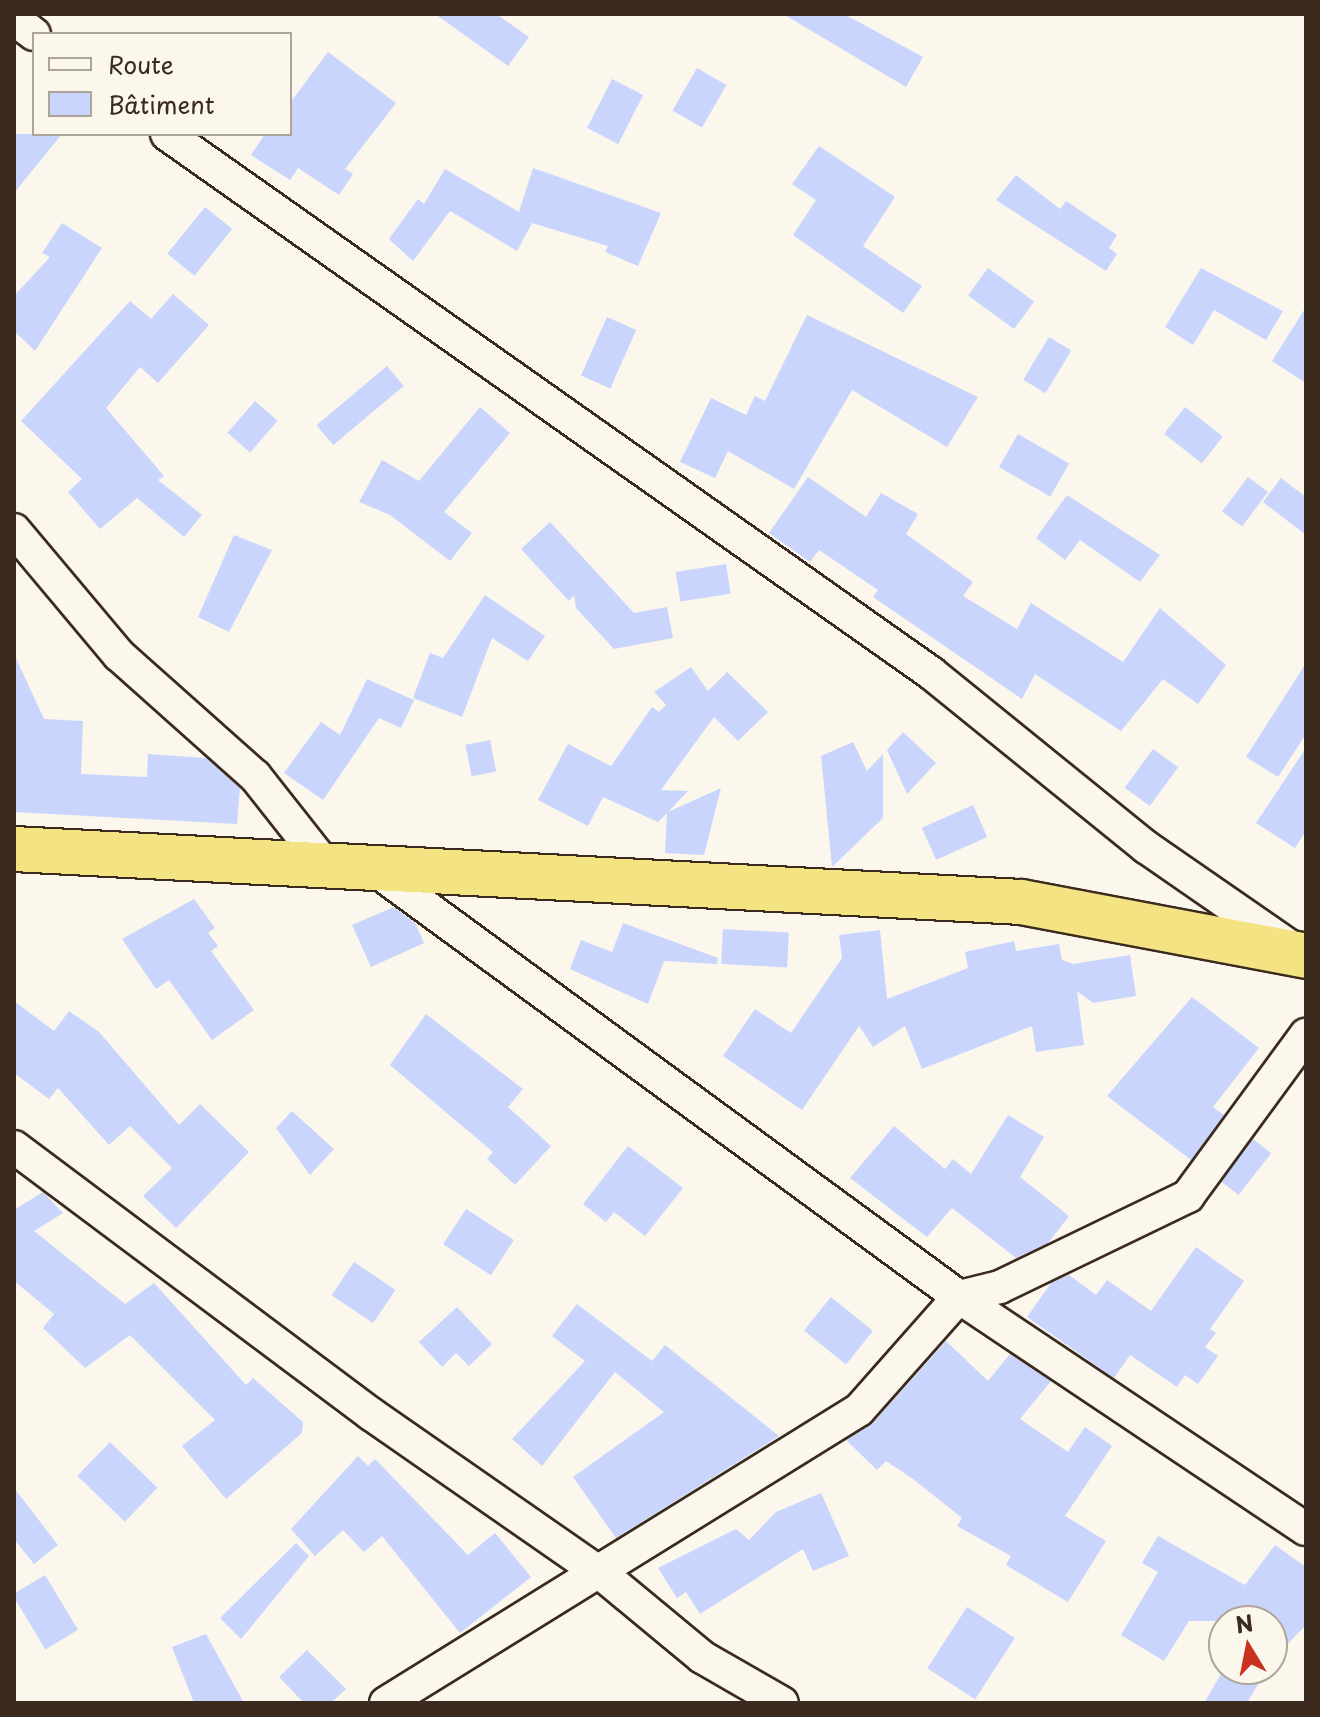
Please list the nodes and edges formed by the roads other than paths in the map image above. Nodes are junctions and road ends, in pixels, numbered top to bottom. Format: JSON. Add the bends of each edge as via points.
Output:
{"nodes":[{"id":1,"x":14,"y":19,"type":"edge"},
{"id":2,"x":32,"y":32,"type":"edge"},
{"id":3,"x":170,"y":136,"type":"edge"},
{"id":4,"x":14,"y":530,"type":"edge"},
{"id":5,"x":14,"y":849,"type":"edge"},
{"id":6,"x":326,"y":866,"type":"junction"},
{"id":7,"x":377,"y":871,"type":"junction"},
{"id":8,"x":1304,"y":955,"type":"edge"},
{"id":9,"x":1306,"y":1035,"type":"edge"},
{"id":10,"x":14,"y":1147,"type":"edge"},
{"id":11,"x":959,"y":1297,"type":"junction"},
{"id":12,"x":1306,"y":1529,"type":"edge"},
{"id":13,"x":603,"y":1575,"type":"junction"},
{"id":14,"x":386,"y":1703,"type":"edge"},
{"id":15,"x":782,"y":1703,"type":"edge"}],
"edges":[{"from":1,"to":2,"type":"street"},
{"from":3,"to":8,"type":"street","via":[[931,673],[1146,847]]},
{"from":4,"to":6,"type":"street","via":[[119,655],[255,776]]},
{"from":5,"to":6,"type":"highway"},
{"from":6,"to":7,"type":"highway"},
{"from":7,"to":8,"type":"highway","via":[[1021,902]]},
{"from":7,"to":11,"type":"street"},
{"from":9,"to":11,"type":"street","via":[[1188,1196],[1000,1287]]},
{"from":10,"to":13,"type":"street","via":[[371,1414]]},
{"from":11,"to":12,"type":"street"},
{"from":11,"to":13,"type":"street","via":[[859,1410]]},
{"from":13,"to":14,"type":"street"},
{"from":13,"to":15,"type":"street","via":[[702,1657]]}]}
